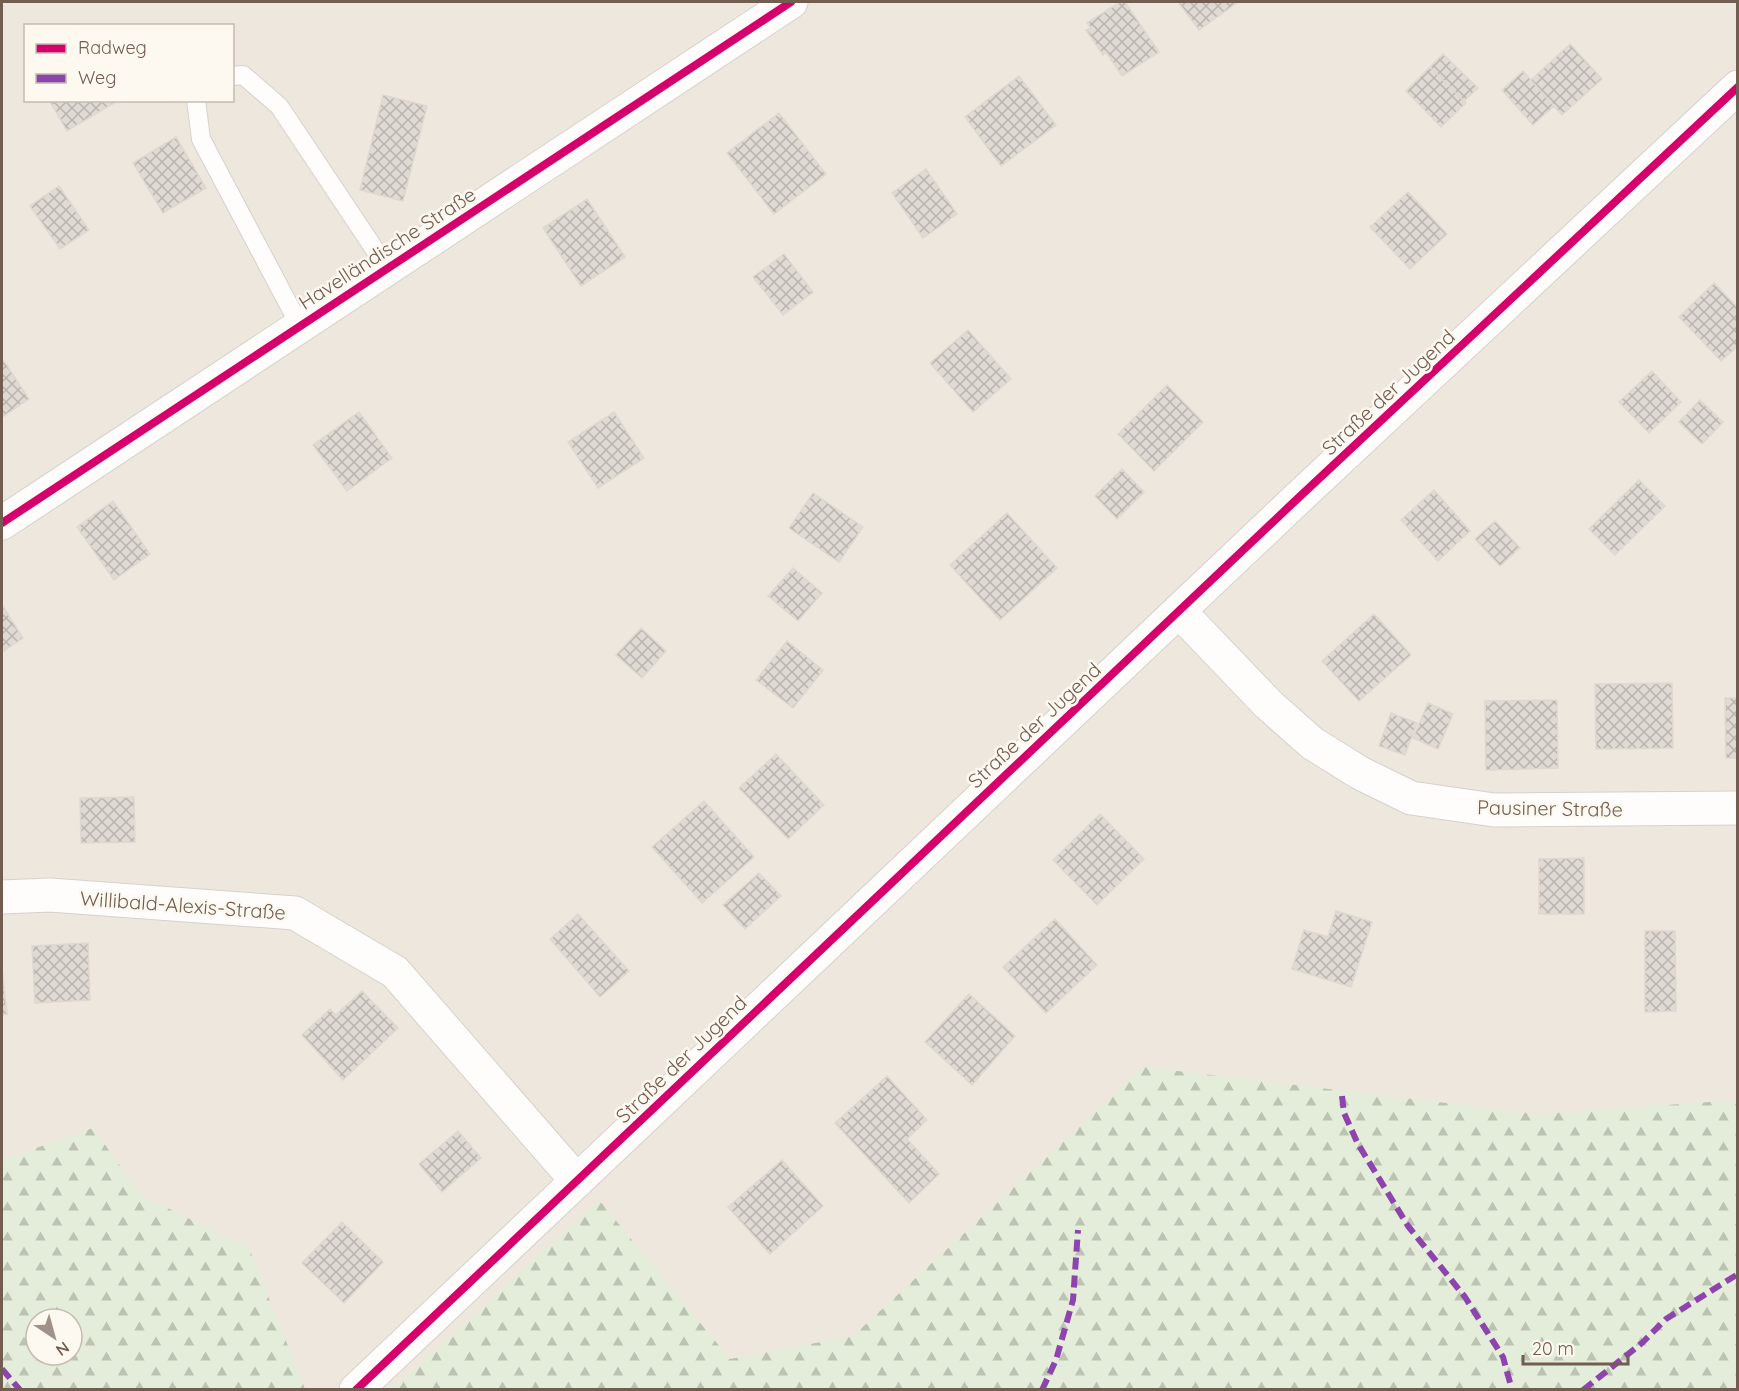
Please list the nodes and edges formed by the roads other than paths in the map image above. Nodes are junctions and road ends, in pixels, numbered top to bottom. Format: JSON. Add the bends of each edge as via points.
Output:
{"nodes":[{"id":1,"x":791,"y":2,"type":"edge"},
{"id":2,"x":234,"y":76,"type":"edge"},
{"id":3,"x":1737,"y":87,"type":"edge"},
{"id":4,"x":196,"y":102,"type":"edge"},
{"id":5,"x":387,"y":268,"type":"junction"},
{"id":6,"x":300,"y":326,"type":"junction"},
{"id":7,"x":2,"y":523,"type":"edge"},
{"id":8,"x":1179,"y":612,"type":"junction"},
{"id":9,"x":1737,"y":808,"type":"edge"},
{"id":10,"x":2,"y":897,"type":"edge"},
{"id":11,"x":577,"y":1181,"type":"junction"},
{"id":12,"x":356,"y":1389,"type":"edge"}],
"edges":[{"from":1,"to":5,"type":"street","name":"Havelländische Straße"},
{"from":2,"to":5,"type":"lane","via":[[243,75],[279,106]]},
{"from":3,"to":8,"type":"street","name":"Straße der Jugend"},
{"from":4,"to":6,"type":"lane","via":[[201,139]]},
{"from":5,"to":6,"type":"street","name":"Havelländische Straße"},
{"from":6,"to":7,"type":"street","name":"Havelländische Straße"},
{"from":8,"to":9,"type":"street","name":"Pausiner Straße","via":[[1268,704],[1312,742],[1360,773],[1411,798],[1494,810]]},
{"from":8,"to":11,"type":"street","name":"Straße der Jugend"},
{"from":10,"to":11,"type":"street","name":"Willibald-Alexis-Straße","via":[[50,895],[295,913],[395,972]]},
{"from":11,"to":12,"type":"street","name":"Straße der Jugend"}]}
